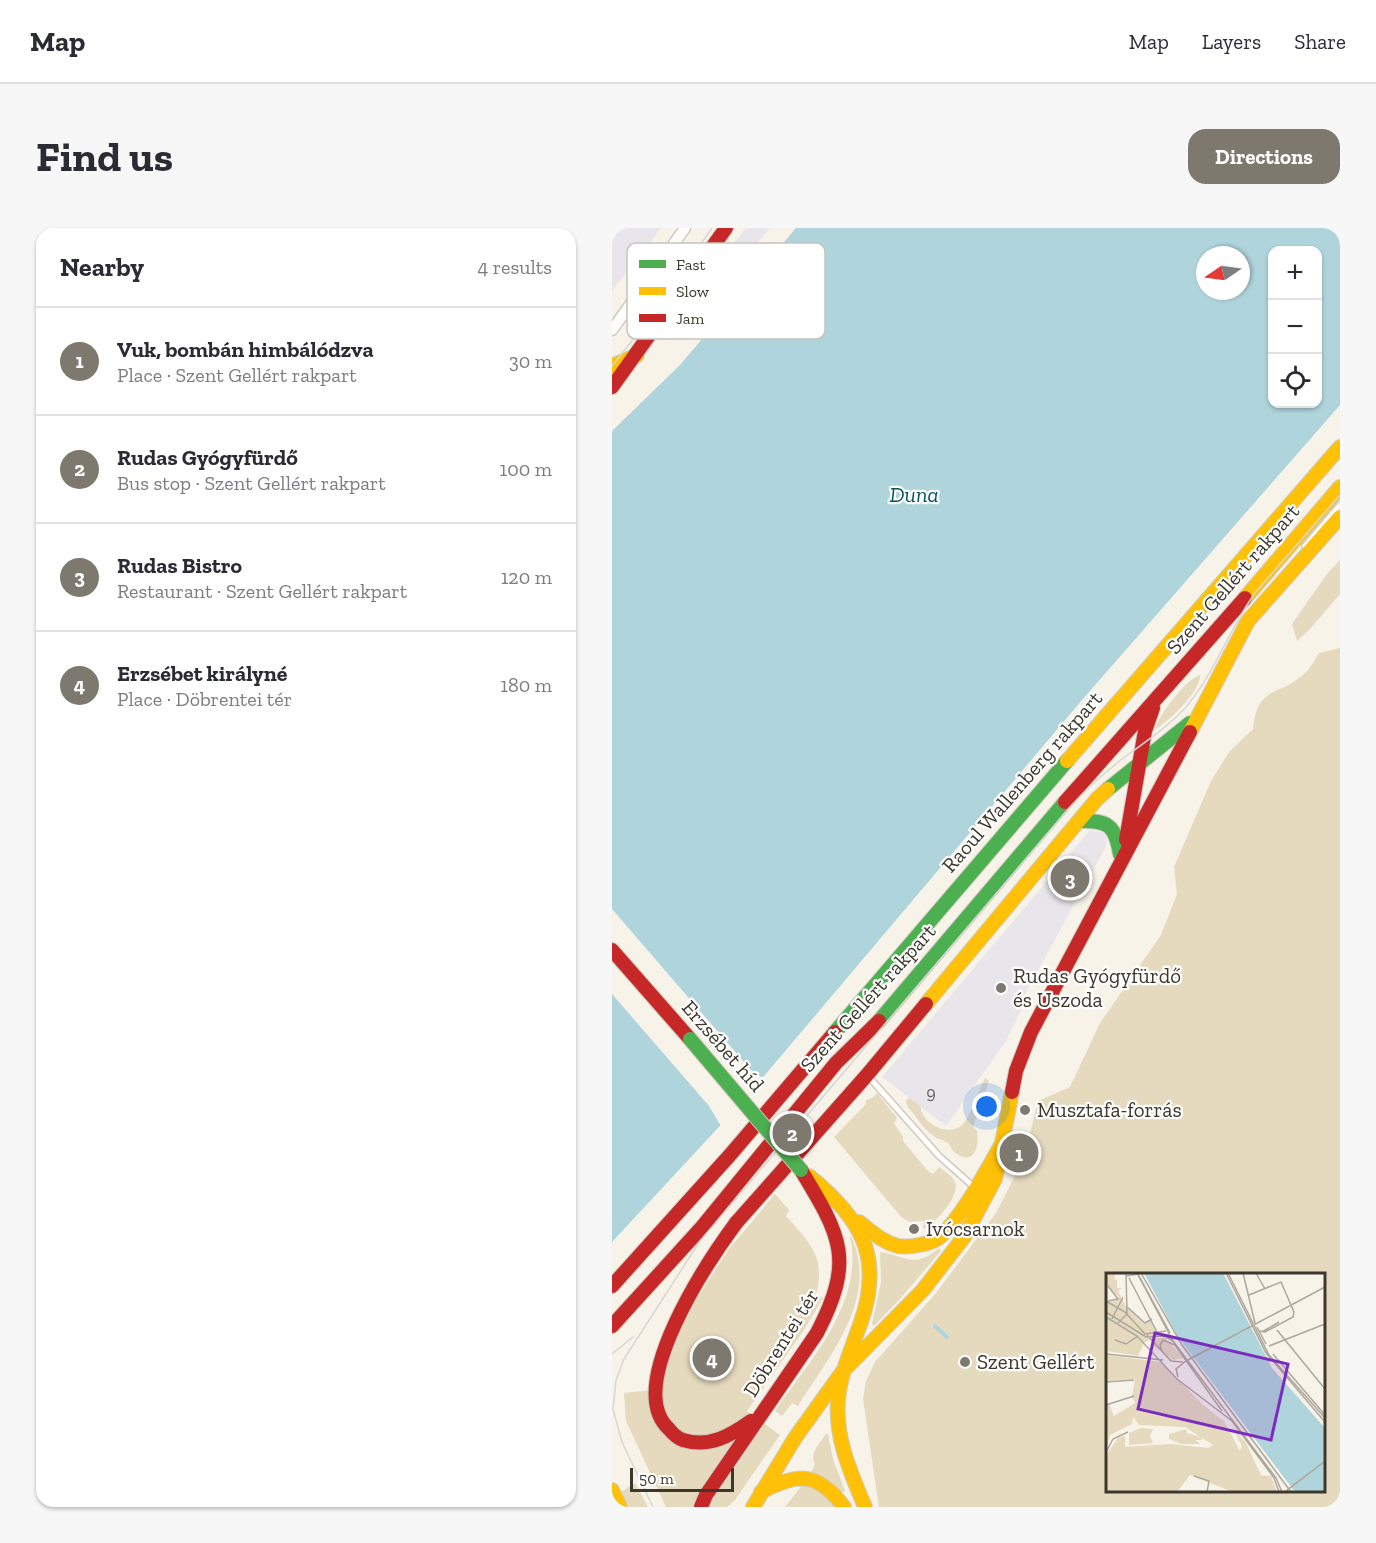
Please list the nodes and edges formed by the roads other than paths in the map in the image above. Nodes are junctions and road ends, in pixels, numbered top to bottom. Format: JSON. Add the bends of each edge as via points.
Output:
{"nodes":[{"id":1,"x":685,"y":228,"type":"edge"},
{"id":2,"x":726,"y":228,"type":"edge"},
{"id":3,"x":674,"y":243,"type":"edge"},
{"id":4,"x":715,"y":243,"type":"edge"},
{"id":5,"x":627,"y":309,"type":"edge"},
{"id":6,"x":612,"y":330,"type":"edge"},
{"id":7,"x":648,"y":339,"type":"edge"},
{"id":8,"x":637,"y":355,"type":"junction"},
{"id":9,"x":612,"y":366,"type":"edge"},
{"id":10,"x":612,"y":387,"type":"edge"},
{"id":11,"x":1340,"y":447,"type":"edge"},
{"id":12,"x":1340,"y":487,"type":"edge"},
{"id":13,"x":1340,"y":505,"type":"edge"},
{"id":14,"x":1340,"y":517,"type":"edge"},
{"id":15,"x":1296,"y":555,"type":"dead end"},
{"id":16,"x":1275,"y":580,"type":"dead end"},
{"id":17,"x":1248,"y":621,"type":"junction"},
{"id":18,"x":1157,"y":699,"type":"junction"},
{"id":19,"x":1197,"y":717,"type":"junction"},
{"id":20,"x":1141,"y":762,"type":"junction"},
{"id":21,"x":1079,"y":821,"type":"junction"},
{"id":22,"x":1121,"y":860,"type":"junction"},
{"id":23,"x":612,"y":950,"type":"edge"},
{"id":24,"x":867,"y":1075,"type":"junction"},
{"id":25,"x":1004,"y":1140,"type":"junction"},
{"id":26,"x":801,"y":1170,"type":"junction"},
{"id":27,"x":975,"y":1188,"type":"junction"},
{"id":28,"x":853,"y":1218,"type":"junction"},
{"id":29,"x":612,"y":1286,"type":"edge"},
{"id":30,"x":612,"y":1326,"type":"edge"},
{"id":31,"x":843,"y":1371,"type":"junction"},
{"id":32,"x":763,"y":1411,"type":"junction"},
{"id":33,"x":757,"y":1499,"type":"edge"},
{"id":34,"x":704,"y":1501,"type":"edge"},
{"id":35,"x":693,"y":1507,"type":"edge"},
{"id":36,"x":744,"y":1507,"type":"edge"},
{"id":37,"x":844,"y":1507,"type":"edge"},
{"id":38,"x":865,"y":1507,"type":"edge"}],
"edges":[{"from":1,"to":3,"type":"street"},
{"from":2,"to":4,"type":"main road"},
{"from":5,"to":6,"type":"street"},
{"from":7,"to":8,"type":"main road"},
{"from":8,"to":9,"type":"main road"},
{"from":8,"to":10,"type":"main road"},
{"from":11,"to":29,"type":"main road","name":"Raoul Wallenberg rakpart","via":[[738,1146]]},
{"from":12,"to":18,"type":"main road","name":"Szent Gellért rakpart"},
{"from":13,"to":15,"type":"lane"},
{"from":14,"to":17,"type":"main road","name":"Szent Gellért rakpart"},
{"from":16,"to":17,"type":"lane"},
{"from":17,"to":19,"type":"main road","name":"Szent Gellért rakpart"},
{"from":18,"to":20,"type":"main road","name":"Szent Gellért rakpart","via":[[1144,731]]},
{"from":18,"to":30,"type":"main road","name":"Szent Gellért rakpart","via":[[875,1026],[836,1063],[702,1227]]},
{"from":19,"to":20,"type":"main road","name":"Szent Gellért rakpart"},
{"from":19,"to":22,"type":"main road","name":"Szent Gellért rakpart"},
{"from":20,"to":21,"type":"main road","name":"Szent Gellért rakpart","via":[[1097,799]]},
{"from":20,"to":22,"type":"main road","name":"Szent Gellért rakpart"},
{"from":21,"to":22,"type":"main road","via":[[1101,820],[1114,828]]},
{"from":21,"to":24,"type":"main road","name":"Szent Gellért rakpart"},
{"from":22,"to":25,"type":"main road","name":"Szent Gellért rakpart","via":[[1022,1052]]},
{"from":23,"to":26,"type":"main road","name":"Erzsébet híd","bridge":true},
{"from":24,"to":27,"type":"lane","via":[[939,1156]]},
{"from":24,"to":32,"type":"main road","name":"Szent Gellért rakpart","via":[[736,1222],[710,1256],[651,1357],[644,1390],[647,1406],[652,1419],[674,1437],[706,1444],[738,1431]]},
{"from":25,"to":27,"type":"main road"},
{"from":25,"to":31,"type":"main road","name":"Szent Gellért rakpart","via":[[992,1188],[964,1237],[923,1290]]},
{"from":26,"to":28,"type":"main road"},
{"from":26,"to":32,"type":"main road","name":"Döbrentei tér","via":[[832,1224],[841,1275],[830,1310]]},
{"from":27,"to":28,"type":"main road","via":[[940,1238],[914,1247],[882,1240]]},
{"from":28,"to":31,"type":"main road","via":[[866,1244],[870,1283]]},
{"from":31,"to":33,"type":"main road"},
{"from":31,"to":38,"type":"main road","via":[[837,1403],[839,1426],[849,1468]]},
{"from":32,"to":34,"type":"main road","name":"Döbrentei tér"},
{"from":33,"to":36,"type":"main road"},
{"from":33,"to":37,"type":"main road","via":[[785,1480],[803,1477],[822,1482]]},
{"from":34,"to":35,"type":"main road","name":"Döbrentei tér"}]}
